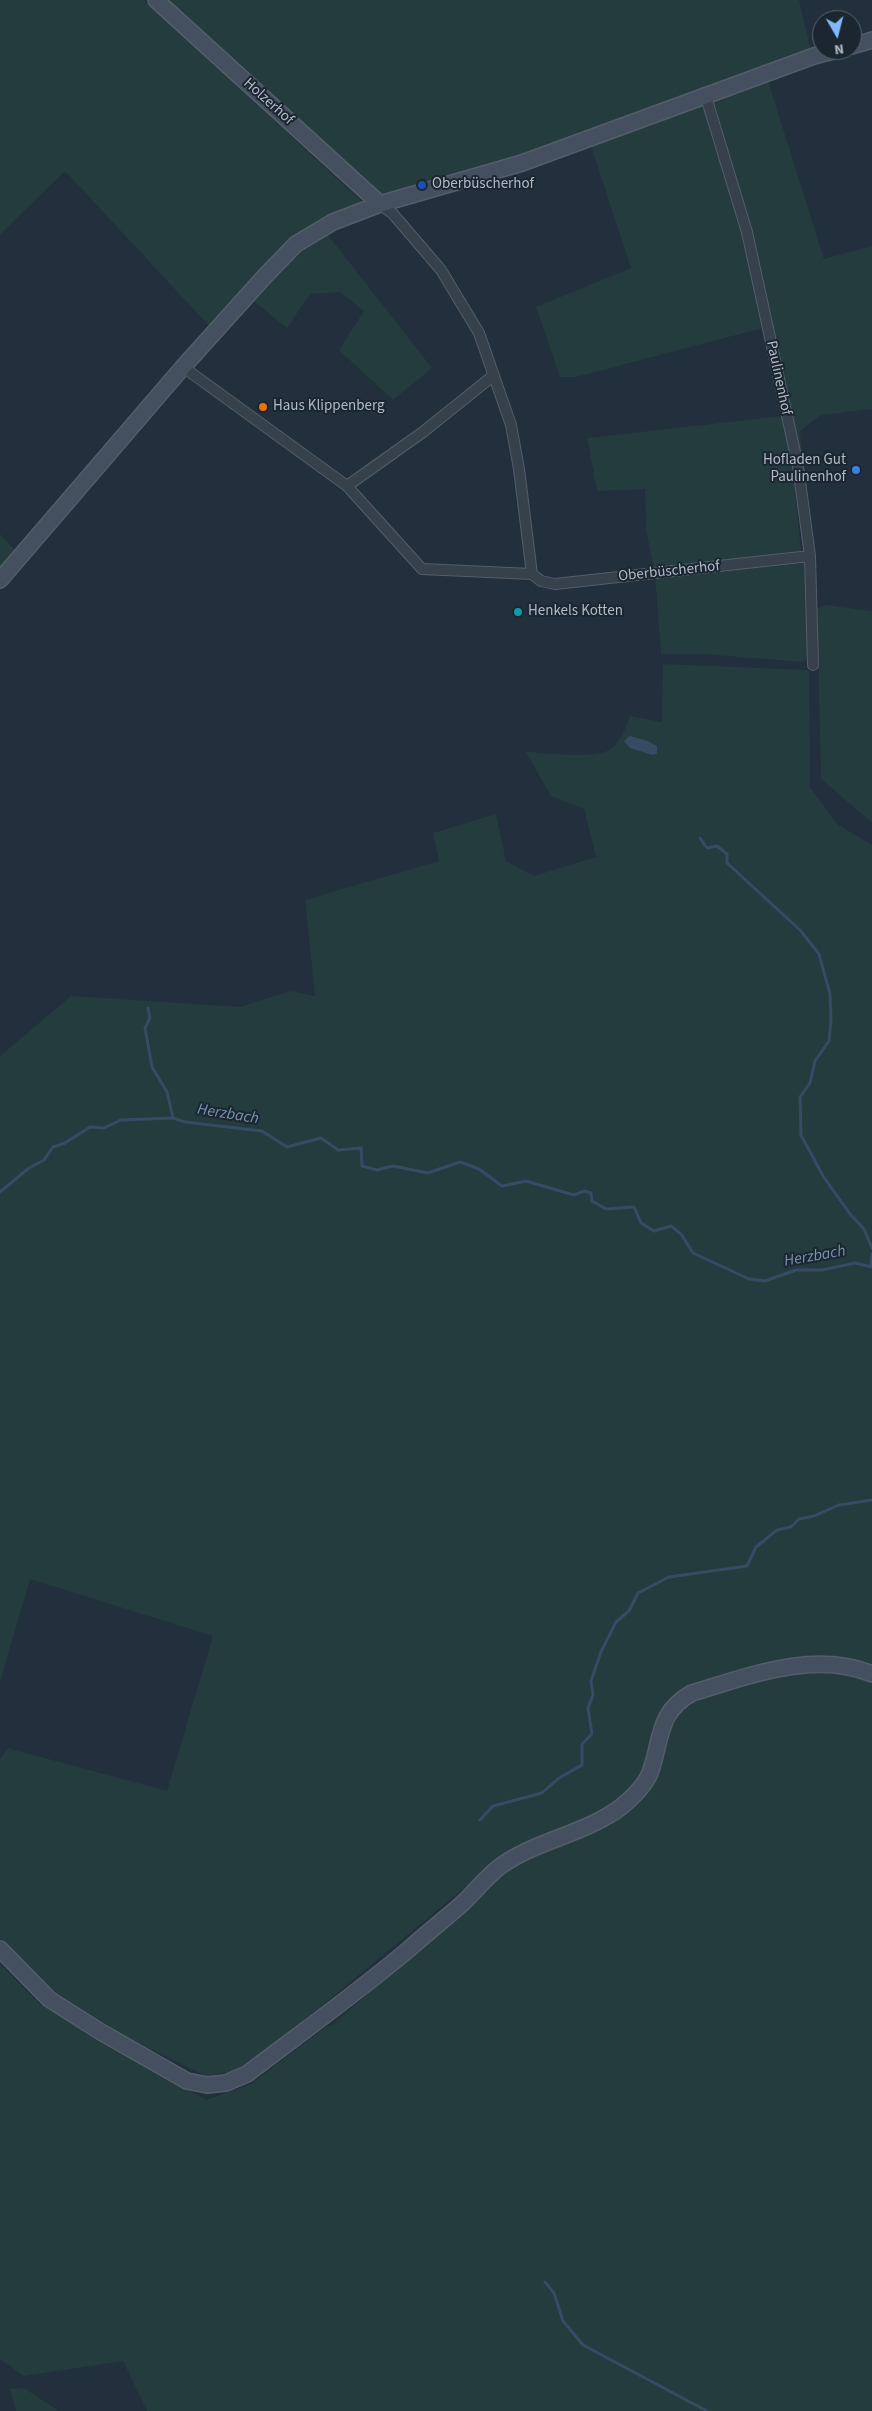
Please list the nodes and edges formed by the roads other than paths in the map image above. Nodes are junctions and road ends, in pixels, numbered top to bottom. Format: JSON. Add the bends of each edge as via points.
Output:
{"nodes":[{"id":1,"x":156,"y":0,"type":"edge"},
{"id":2,"x":812,"y":57,"type":"edge"},
{"id":3,"x":706,"y":97,"type":"junction"},
{"id":4,"x":380,"y":204,"type":"junction"},
{"id":5,"x":183,"y":367,"type":"junction"},
{"id":6,"x":494,"y":375,"type":"junction"},
{"id":7,"x":348,"y":486,"type":"junction"},
{"id":8,"x":810,"y":556,"type":"junction"},
{"id":9,"x":532,"y":574,"type":"junction"},
{"id":10,"x":0,"y":580,"type":"edge"},
{"id":11,"x":813,"y":665,"type":"dead end"},
{"id":12,"x":872,"y":1674,"type":"edge"},
{"id":13,"x":0,"y":1949,"type":"edge"}],
"edges":[{"from":1,"to":4,"type":"street","name":"Holzerhof"},
{"from":2,"to":3,"type":"street"},
{"from":3,"to":4,"type":"street","via":[[522,163]]},
{"from":3,"to":8,"type":"street","name":"Paulinenhof","via":[[747,232],[798,466]]},
{"from":4,"to":5,"type":"street","via":[[333,222],[296,244]]},
{"from":4,"to":6,"type":"street","via":[[393,214],[440,270],[479,333]]},
{"from":5,"to":7,"type":"street","name":"Oberbüscherhof"},
{"from":5,"to":10,"type":"street"},
{"from":6,"to":7,"type":"street"},
{"from":6,"to":9,"type":"street","via":[[511,426]]},
{"from":7,"to":9,"type":"street","name":"Oberbüscherhof","via":[[422,569]]},
{"from":8,"to":9,"type":"street","name":"Oberbüscherhof","via":[[555,584],[541,581]]},
{"from":8,"to":11,"type":"street","name":"Paulinenhof"},
{"from":12,"to":13,"type":"street","via":[[838,1665],[778,1669],[692,1693],[679,1700],[664,1723],[649,1774],[638,1792],[620,1808],[570,1835],[516,1856],[500,1866],[395,1961],[247,2074],[226,2083],[206,2085],[187,2081],[101,2032],[49,1999]]}]}
